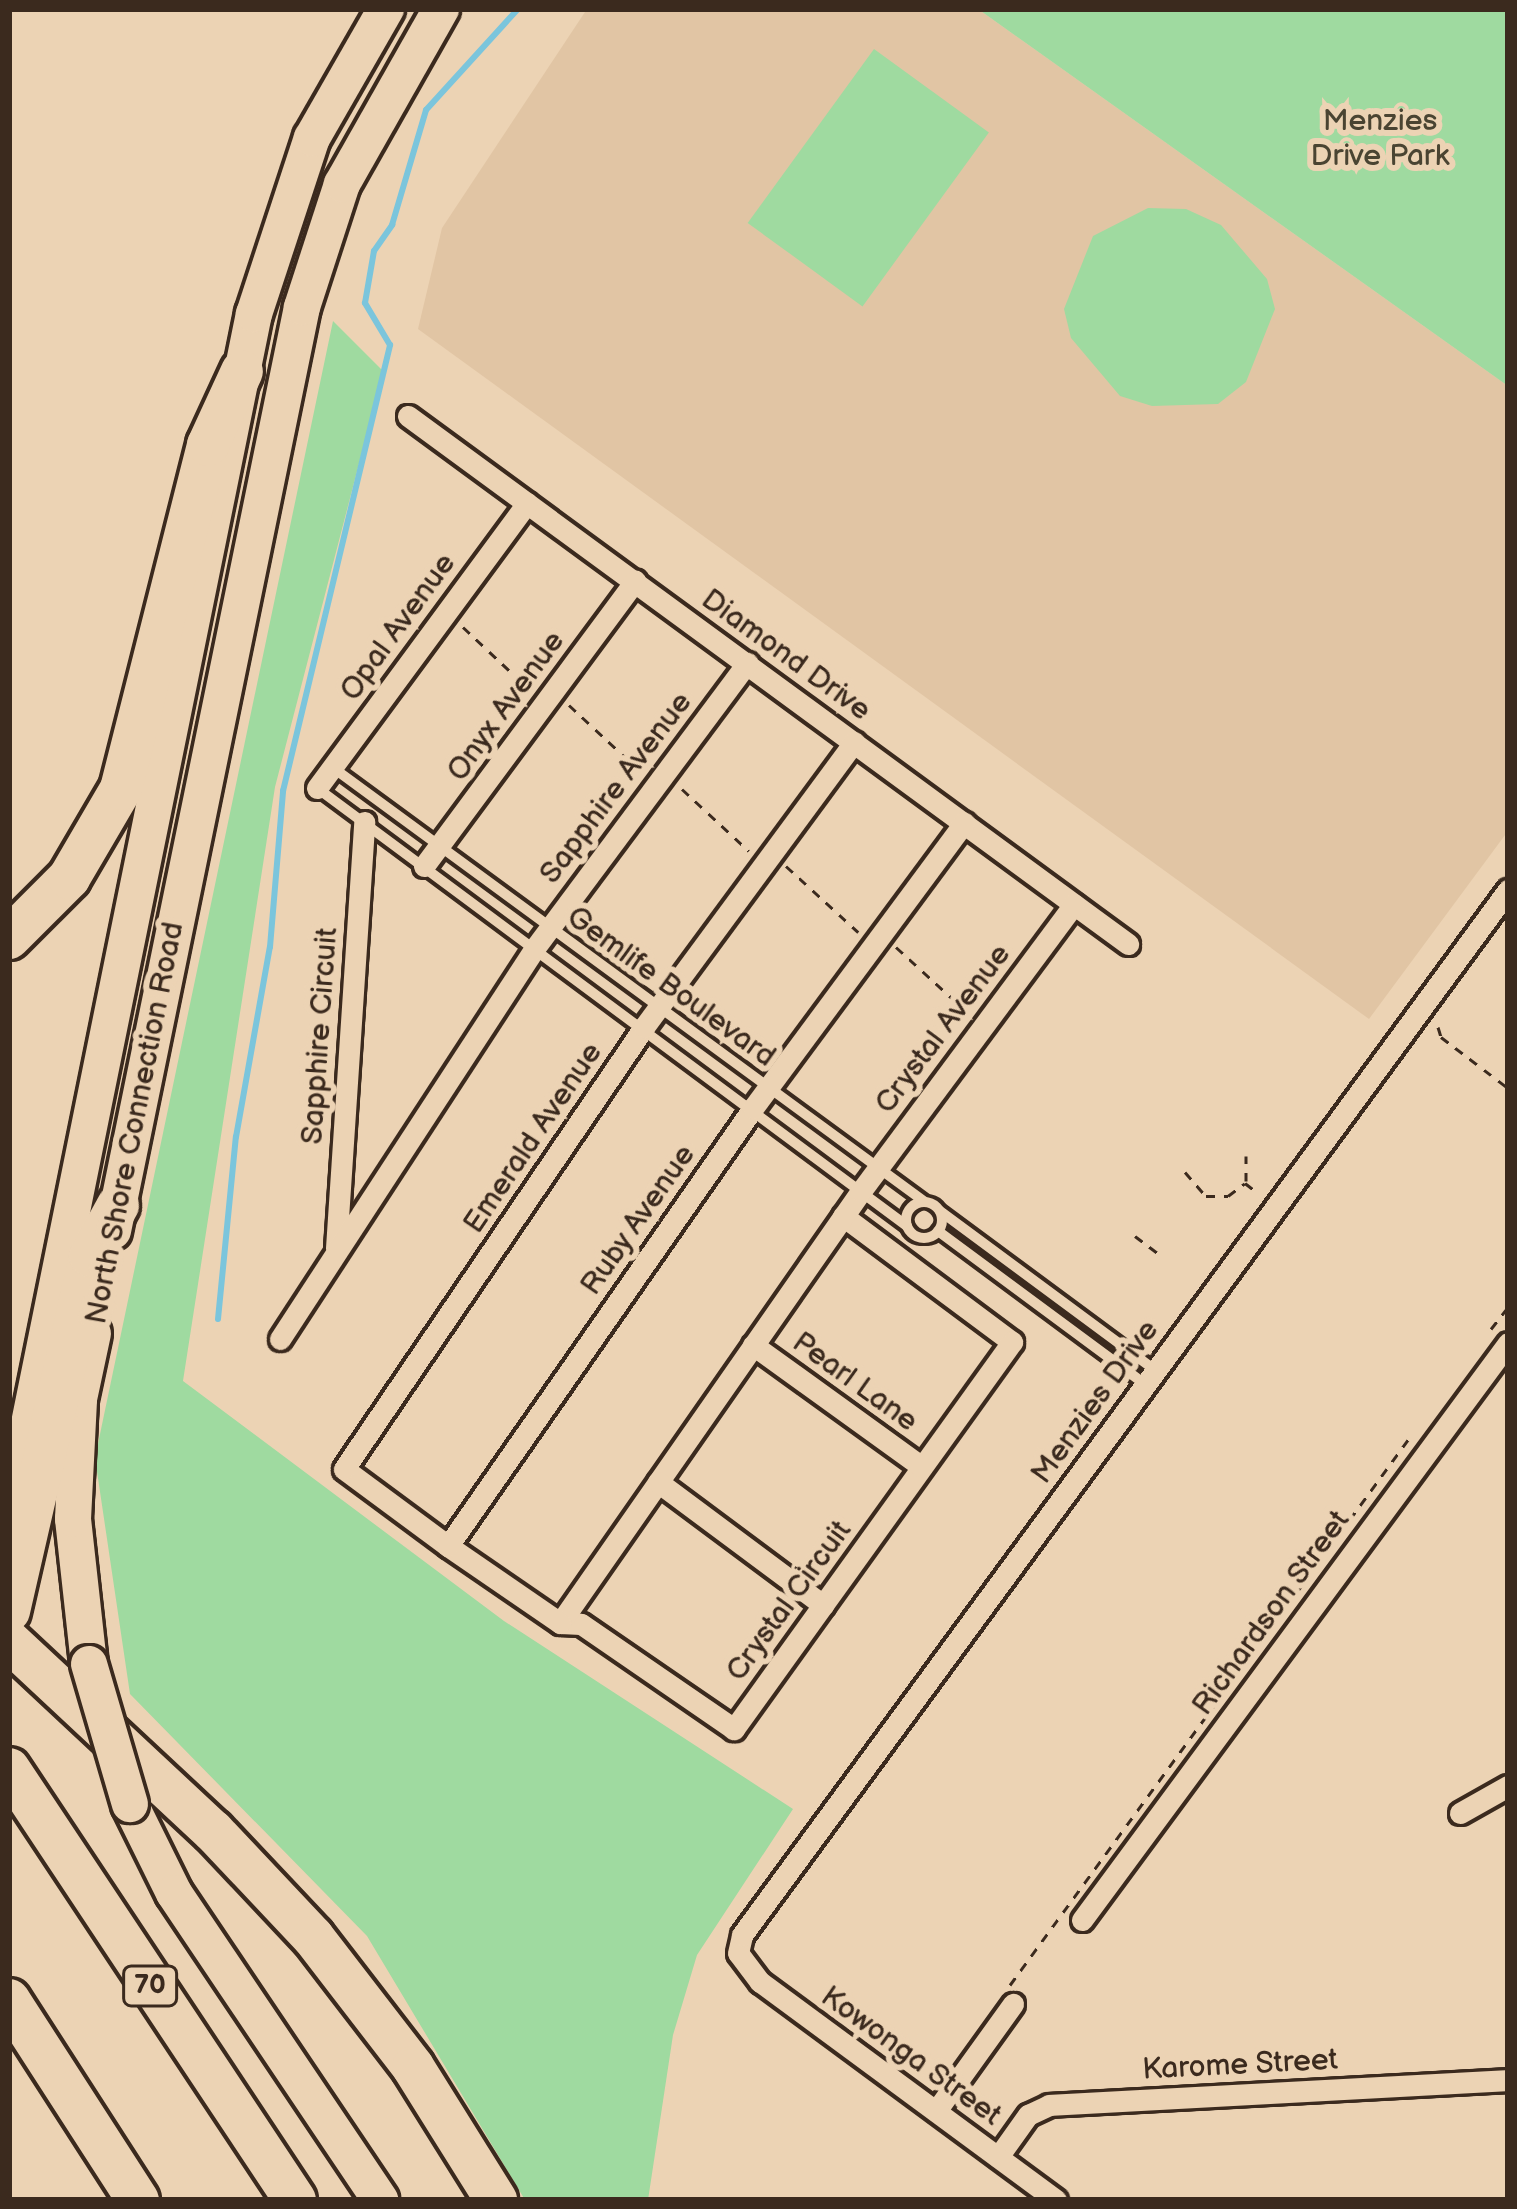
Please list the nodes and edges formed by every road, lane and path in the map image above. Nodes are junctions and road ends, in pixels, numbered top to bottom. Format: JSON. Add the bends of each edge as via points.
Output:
{"nodes":[{"id":1,"x":386,"y":9,"type":"edge"},
{"id":2,"x":441,"y":9,"type":"edge"},
{"id":3,"x":242,"y":371,"type":"junction"},
{"id":4,"x":408,"y":416,"type":"dead end"},
{"id":5,"x":527,"y":502,"type":"junction"},
{"id":6,"x":635,"y":581,"type":"junction"},
{"id":7,"x":445,"y":614,"type":"junction"},
{"id":8,"x":747,"y":663,"type":"junction"},
{"id":9,"x":549,"y":697,"type":"junction"},
{"id":10,"x":854,"y":742,"type":"junction"},
{"id":11,"x":332,"y":766,"type":"junction"},
{"id":12,"x":660,"y":780,"type":"junction"},
{"id":13,"x":317,"y":788,"type":"joint"},
{"id":14,"x":364,"y":822,"type":"junction"},
{"id":15,"x":964,"y":823,"type":"junction"},
{"id":16,"x":440,"y":846,"type":"junction"},
{"id":17,"x":768,"y":859,"type":"junction"},
{"id":18,"x":424,"y":866,"type":"junction"},
{"id":19,"x":1508,"y":890,"type":"edge"},
{"id":20,"x":1074,"y":904,"type":"junction"},
{"id":21,"x":550,"y":928,"type":"junction"},
{"id":22,"x":9,"y":938,"type":"edge"},
{"id":23,"x":878,"y":940,"type":"junction"},
{"id":24,"x":1128,"y":944,"type":"dead end"},
{"id":25,"x":534,"y":949,"type":"junction"},
{"id":26,"x":658,"y":1008,"type":"junction"},
{"id":27,"x":984,"y":1025,"type":"junction"},
{"id":28,"x":644,"y":1027,"type":"junction"},
{"id":29,"x":1438,"y":1027,"type":"dead end"},
{"id":30,"x":768,"y":1088,"type":"junction"},
{"id":31,"x":1508,"y":1088,"type":"edge"},
{"id":32,"x":753,"y":1108,"type":"junction"},
{"id":33,"x":1246,"y":1156,"type":"dead end"},
{"id":34,"x":878,"y":1168,"type":"junction"},
{"id":35,"x":1185,"y":1172,"type":"dead end"},
{"id":36,"x":1245,"y":1183,"type":"junction"},
{"id":37,"x":861,"y":1190,"type":"junction"},
{"id":38,"x":1254,"y":1190,"type":"dead end"},
{"id":39,"x":925,"y":1202,"type":"junction"},
{"id":40,"x":118,"y":1205,"type":"junction"},
{"id":41,"x":940,"y":1211,"type":"junction"},
{"id":42,"x":844,"y":1216,"type":"junction"},
{"id":43,"x":907,"y":1226,"type":"junction"},
{"id":44,"x":938,"y":1231,"type":"junction"},
{"id":45,"x":1135,"y":1236,"type":"dead end"},
{"id":46,"x":335,"y":1254,"type":"junction"},
{"id":47,"x":1162,"y":1256,"type":"dead end"},
{"id":48,"x":1508,"y":1306,"type":"edge"},
{"id":49,"x":280,"y":1339,"type":"dead end"},
{"id":50,"x":1508,"y":1342,"type":"edge"},
{"id":51,"x":753,"y":1345,"type":"junction"},
{"id":52,"x":1479,"y":1345,"type":"dead end"},
{"id":53,"x":1150,"y":1377,"type":"junction"},
{"id":54,"x":1422,"y":1422,"type":"dead end"},
{"id":55,"x":922,"y":1467,"type":"junction"},
{"id":56,"x":658,"y":1482,"type":"junction"},
{"id":57,"x":14,"y":1542,"type":"edge"},
{"id":58,"x":448,"y":1546,"type":"junction"},
{"id":59,"x":823,"y":1605,"type":"junction"},
{"id":60,"x":9,"y":1611,"type":"edge"},
{"id":61,"x":560,"y":1623,"type":"junction"},
{"id":62,"x":9,"y":1641,"type":"edge"},
{"id":63,"x":9,"y":1768,"type":"edge"},
{"id":64,"x":1508,"y":1786,"type":"edge"},
{"id":65,"x":1460,"y":1813,"type":"dead end"},
{"id":66,"x":1054,"y":1918,"type":"dead end"},
{"id":67,"x":1082,"y":1920,"type":"dead end"},
{"id":68,"x":738,"y":1953,"type":"joint"},
{"id":69,"x":9,"y":2000,"type":"edge"},
{"id":70,"x":1013,"y":2004,"type":"dead end"},
{"id":71,"x":1508,"y":2080,"type":"edge"},
{"id":72,"x":936,"y":2111,"type":"junction"},
{"id":73,"x":998,"y":2157,"type":"junction"},
{"id":74,"x":138,"y":2200,"type":"edge"},
{"id":75,"x":295,"y":2200,"type":"edge"},
{"id":76,"x":380,"y":2200,"type":"edge"},
{"id":77,"x":496,"y":2200,"type":"edge"},
{"id":78,"x":1056,"y":2200,"type":"edge"}],
"edges":[{"from":1,"to":3,"type":"main road","name":"North Shore Connection Road","via":[[294,182]]},
{"from":2,"to":40,"type":"main road","name":"North Shore Connection Road","via":[[342,184],[302,307]]},
{"from":3,"to":22,"type":"highway","via":[[208,445],[121,789],[69,878]]},
{"from":3,"to":57,"type":"main road","name":"North Shore Connection Road"},
{"from":4,"to":5,"type":"street","name":"Diamond Drive"},
{"from":5,"to":6,"type":"street","name":"Diamond Drive"},
{"from":5,"to":7,"type":"street","name":"Opal Avenue"},
{"from":6,"to":8,"type":"street","name":"Diamond Drive"},
{"from":6,"to":9,"type":"street","name":"Onyx Avenue"},
{"from":7,"to":9,"type":"path"},
{"from":7,"to":11,"type":"street","name":"Opal Avenue"},
{"from":8,"to":10,"type":"street","name":"Diamond Drive"},
{"from":8,"to":12,"type":"street","name":"Sapphire Avenue"},
{"from":9,"to":12,"type":"path"},
{"from":9,"to":16,"type":"street","name":"Onyx Avenue"},
{"from":10,"to":15,"type":"street","name":"Diamond Drive"},
{"from":10,"to":17,"type":"street","name":"Emerald Avenue"},
{"from":11,"to":13,"type":"street","name":"Opal Avenue"},
{"from":11,"to":16,"type":"lane","name":"Gemlife Boulevard"},
{"from":12,"to":17,"type":"path"},
{"from":12,"to":21,"type":"street","name":"Sapphire Avenue"},
{"from":13,"to":14,"type":"lane","name":"Gemlife Boulevard"},
{"from":14,"to":18,"type":"lane","name":"Gemlife Boulevard"},
{"from":14,"to":46,"type":"street","name":"Sapphire Circuit"},
{"from":15,"to":20,"type":"street","name":"Diamond Drive"},
{"from":15,"to":23,"type":"street","name":"Ruby Avenue"},
{"from":16,"to":18,"type":"street","name":"Onyx Avenue"},
{"from":16,"to":21,"type":"lane","name":"Gemlife Boulevard"},
{"from":17,"to":23,"type":"path"},
{"from":17,"to":26,"type":"street","name":"Emerald Avenue"},
{"from":18,"to":25,"type":"lane","name":"Gemlife Boulevard"},
{"from":19,"to":53,"type":"street","name":"Menzies Drive"},
{"from":20,"to":24,"type":"street","name":"Diamond Drive"},
{"from":20,"to":27,"type":"street","name":"Crystal Avenue"},
{"from":21,"to":25,"type":"street","name":"Sapphire Avenue"},
{"from":21,"to":26,"type":"lane","name":"Gemlife Boulevard"},
{"from":23,"to":27,"type":"path"},
{"from":23,"to":30,"type":"street","name":"Ruby Avenue"},
{"from":25,"to":28,"type":"lane","name":"Gemlife Boulevard"},
{"from":25,"to":46,"type":"street","name":"Sapphire Circuit"},
{"from":26,"to":28,"type":"street","name":"Emerald Avenue"},
{"from":26,"to":30,"type":"lane","name":"Gemlife Boulevard"},
{"from":27,"to":34,"type":"street","name":"Crystal Avenue"},
{"from":28,"to":32,"type":"lane","name":"Gemlife Boulevard"},
{"from":28,"to":58,"type":"street","name":"Emerald Avenue","via":[[344,1469]]},
{"from":29,"to":31,"type":"path"},
{"from":30,"to":32,"type":"street","name":"Ruby Avenue"},
{"from":30,"to":34,"type":"lane","name":"Gemlife Boulevard"},
{"from":32,"to":37,"type":"lane","name":"Gemlife Boulevard"},
{"from":32,"to":58,"type":"street","name":"Ruby Avenue"},
{"from":33,"to":36,"type":"path"},
{"from":34,"to":37,"type":"street","name":"Crystal Avenue"},
{"from":34,"to":39,"type":"lane","name":"Gemlife Boulevard"},
{"from":35,"to":36,"type":"path","via":[[1206,1196],[1228,1196]]},
{"from":36,"to":38,"type":"path"},
{"from":37,"to":42,"type":"street"},
{"from":37,"to":43,"type":"lane","name":"Gemlife Boulevard"},
{"from":39,"to":41,"type":"lane"},
{"from":39,"to":43,"type":"lane","via":[[909,1210]]},
{"from":40,"to":57,"type":"highway","via":[[90,1256]]},
{"from":40,"to":76,"type":"main road","name":"North Shore Connection Road","bridge":true,"via":[[79,1400],[73,1476],[89,1664],[130,1804],[186,1911]]},
{"from":41,"to":44,"type":"lane"},
{"from":41,"to":53,"type":"lane"},
{"from":42,"to":51,"type":"street"},
{"from":42,"to":55,"type":"street","name":"Crystal Circuit","via":[[1012,1342]]},
{"from":43,"to":44,"type":"lane","via":[[920,1238]]},
{"from":44,"to":53,"type":"lane"},
{"from":45,"to":47,"type":"path"},
{"from":46,"to":49,"type":"street","name":"Sapphire Circuit"},
{"from":48,"to":52,"type":"path"},
{"from":50,"to":67,"type":"street","name":"Richardson Street"},
{"from":51,"to":55,"type":"street","name":"Pearl Lane"},
{"from":51,"to":56,"type":"street"},
{"from":53,"to":68,"type":"street","name":"Menzies Drive","via":[[742,1935]]},
{"from":54,"to":66,"type":"path"},
{"from":55,"to":59,"type":"street","name":"Crystal Circuit"},
{"from":56,"to":59,"type":"street"},
{"from":56,"to":61,"type":"street"},
{"from":57,"to":60,"type":"highway"},
{"from":58,"to":61,"type":"street"},
{"from":59,"to":61,"type":"street","name":"Crystal Circuit","via":[[734,1729],[580,1624]]},
{"from":62,"to":77,"type":"highway","via":[[313,1936],[413,2067]]},
{"from":63,"to":75,"type":"highway","number":"70"},
{"from":64,"to":65,"type":"street"},
{"from":68,"to":72,"type":"street","name":"Kowonga Street","via":[[760,1982]]},
{"from":69,"to":74,"type":"highway"},
{"from":70,"to":72,"type":"street"},
{"from":71,"to":73,"type":"street","name":"Karome Street","via":[[1049,2105],[1028,2115]]},
{"from":72,"to":73,"type":"street","name":"Kowonga Street"},
{"from":73,"to":78,"type":"street","name":"Kowonga Street"}]}
